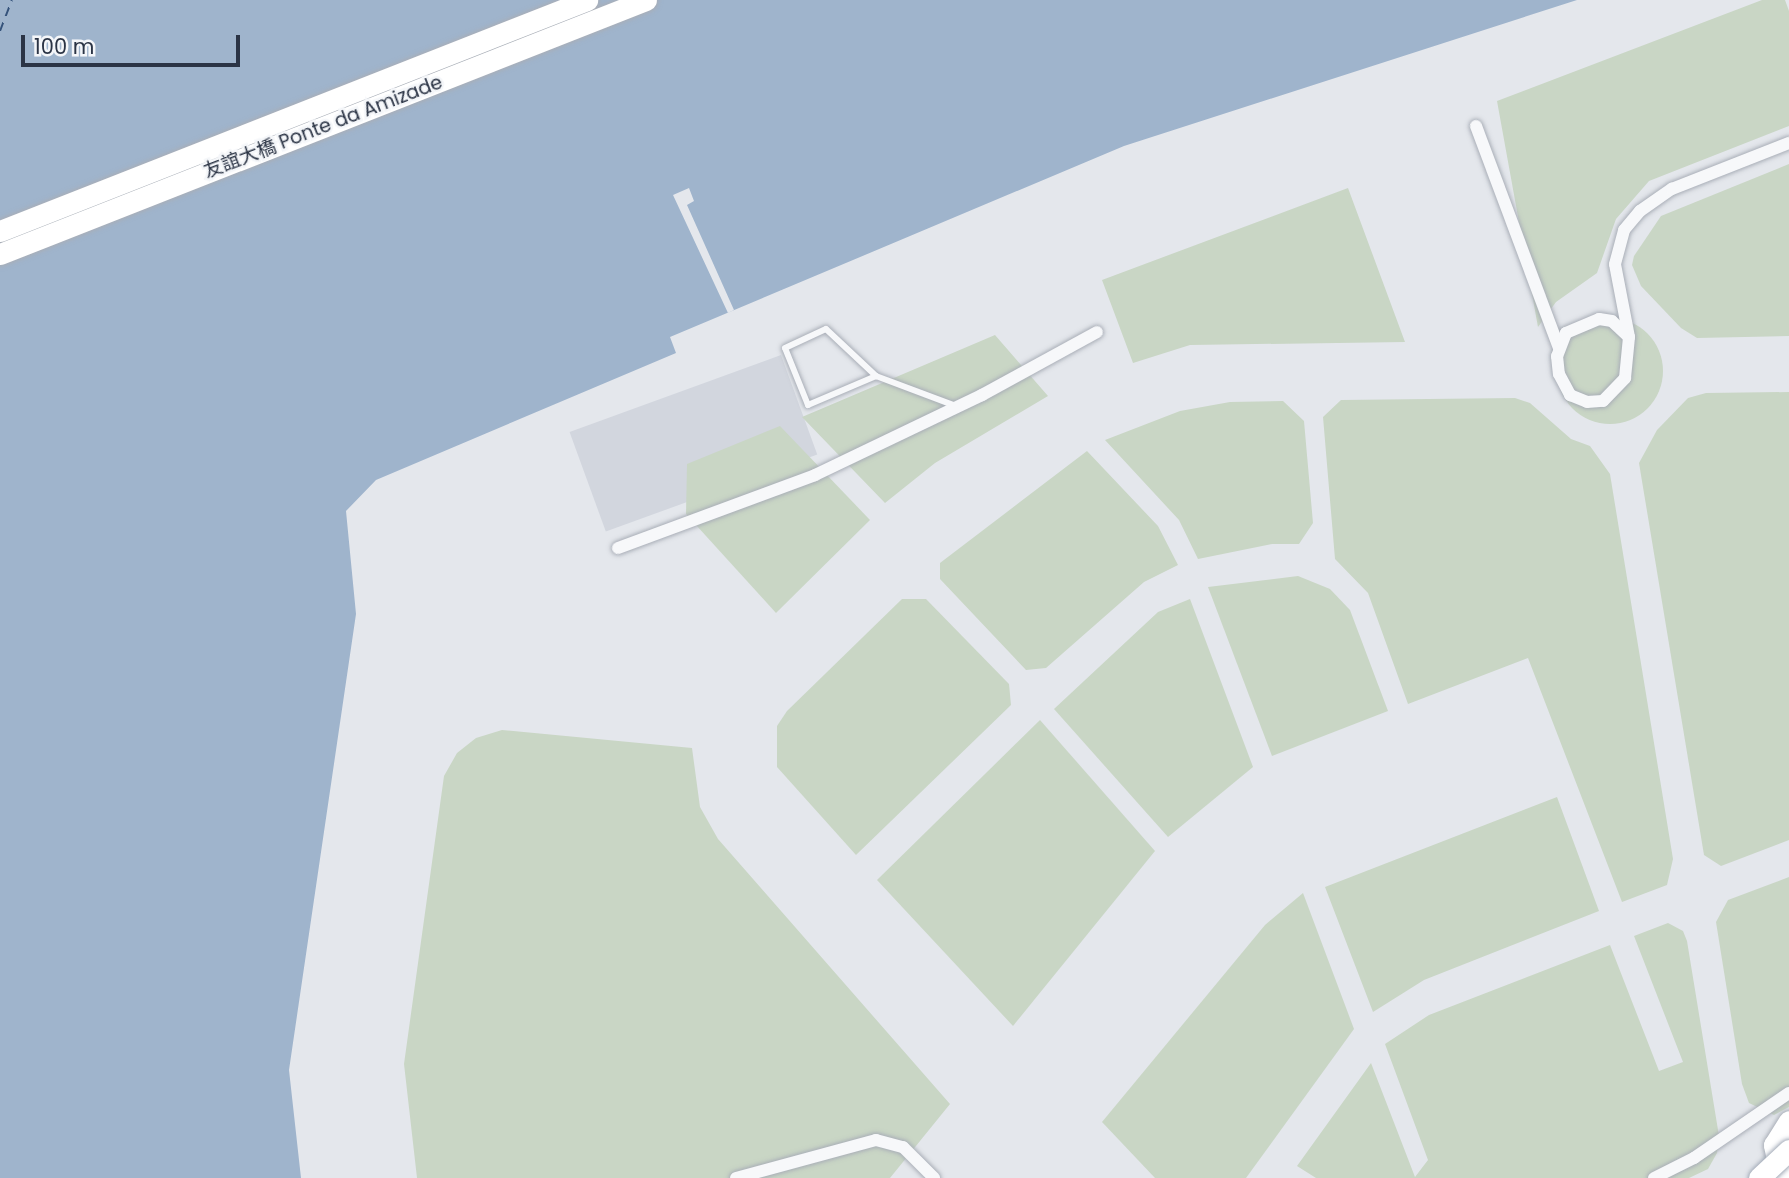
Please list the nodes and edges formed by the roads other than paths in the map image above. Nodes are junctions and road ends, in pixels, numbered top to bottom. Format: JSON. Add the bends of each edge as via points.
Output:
{"nodes":[{"id":1,"x":587,"y":0,"type":"edge"},
{"id":2,"x":646,"y":0,"type":"edge"},
{"id":3,"x":1476,"y":125,"type":"dead end"},
{"id":4,"x":1789,"y":143,"type":"edge"},
{"id":5,"x":0,"y":231,"type":"edge"},
{"id":6,"x":0,"y":254,"type":"edge"},
{"id":7,"x":1097,"y":332,"type":"dead end"},
{"id":8,"x":1629,"y":337,"type":"junction"},
{"id":9,"x":1559,"y":348,"type":"junction"},
{"id":10,"x":876,"y":376,"type":"junction"},
{"id":11,"x":957,"y":407,"type":"junction"},
{"id":12,"x":618,"y":548,"type":"dead end"},
{"id":13,"x":1789,"y":1093,"type":"edge"},
{"id":14,"x":1789,"y":1121,"type":"edge"},
{"id":15,"x":1789,"y":1150,"type":"edge"},
{"id":16,"x":1789,"y":1174,"type":"edge"},
{"id":17,"x":736,"y":1178,"type":"edge"},
{"id":18,"x":934,"y":1178,"type":"edge"},
{"id":19,"x":1654,"y":1178,"type":"edge"},
{"id":20,"x":1759,"y":1178,"type":"edge"},
{"id":21,"x":1783,"y":1178,"type":"edge"}],
"edges":[{"from":1,"to":5,"type":"main road","name":"友誼大橋 Ponte da Amizade"},
{"from":2,"to":6,"type":"main road","name":"友誼大橋 Ponte da Amizade"},
{"from":3,"to":9,"type":"street"},
{"from":4,"to":8,"type":"street","via":[[1672,189],[1640,211],[1618,246],[1615,264]]},
{"from":7,"to":11,"type":"street"},
{"from":8,"to":9,"type":"street","via":[[1612,321],[1599,318],[1566,333]]},
{"from":8,"to":9,"type":"street","via":[[1625,378],[1603,401],[1587,402],[1570,395],[1559,374]]},
{"from":10,"to":10,"type":"lane","via":[[807,405],[785,348],[826,329]]},
{"from":10,"to":11,"type":"lane"},
{"from":11,"to":12,"type":"street","via":[[815,475]]},
{"from":13,"to":19,"type":"street","via":[[1694,1158]]},
{"from":14,"to":21,"type":"main road","via":[[1774,1145]]},
{"from":15,"to":20,"type":"main road","bridge":true},
{"from":16,"to":21,"type":"lane"},
{"from":17,"to":18,"type":"street","via":[[876,1139],[903,1146]]}]}
